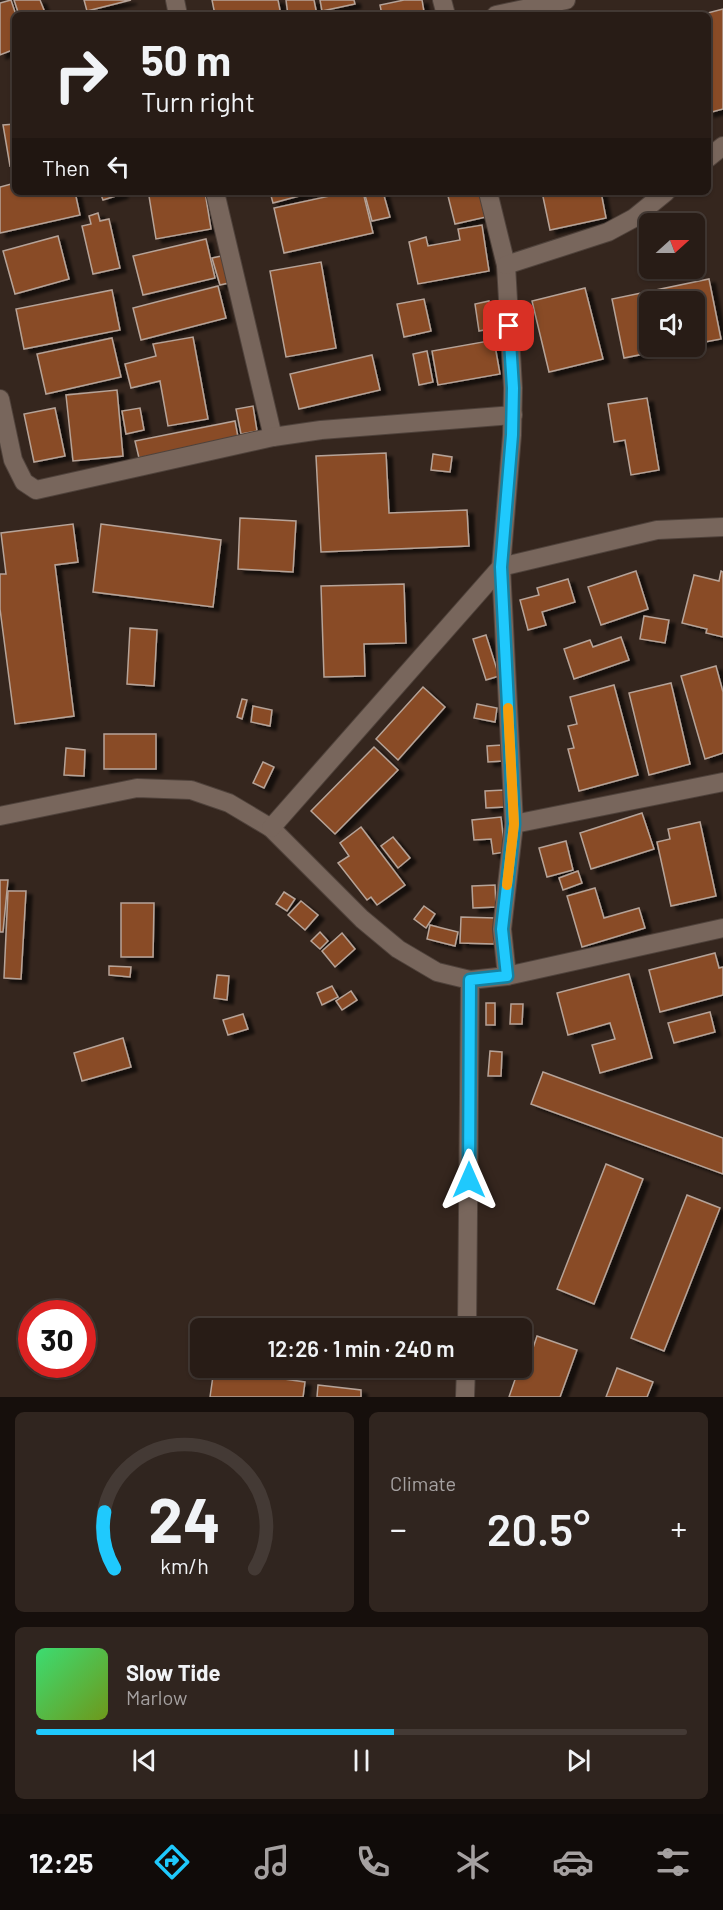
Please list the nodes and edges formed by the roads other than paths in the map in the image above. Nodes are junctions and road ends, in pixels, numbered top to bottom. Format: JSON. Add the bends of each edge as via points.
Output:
{"nodes":[{"id":1,"x":566,"y":0,"type":"edge"},
{"id":2,"x":510,"y":12,"type":"edge"},
{"id":3,"x":723,"y":146,"type":"edge"},
{"id":4,"x":711,"y":156,"type":"edge"},
{"id":5,"x":216,"y":195,"type":"edge"},
{"id":6,"x":489,"y":195,"type":"edge"},
{"id":7,"x":662,"y":195,"type":"edge"},
{"id":8,"x":506,"y":265,"type":"junction"},
{"id":9,"x":0,"y":399,"type":"edge"},
{"id":10,"x":513,"y":415,"type":"junction"},
{"id":11,"x":273,"y":437,"type":"junction"},
{"id":12,"x":723,"y":527,"type":"edge"},
{"id":13,"x":501,"y":567,"type":"junction"},
{"id":14,"x":723,"y":782,"type":"edge"},
{"id":15,"x":0,"y":816,"type":"edge"},
{"id":16,"x":514,"y":824,"type":"junction"},
{"id":17,"x":271,"y":828,"type":"junction"},
{"id":18,"x":723,"y":928,"type":"edge"},
{"id":19,"x":507,"y":976,"type":"junction"},
{"id":20,"x":470,"y":980,"type":"junction"},
{"id":21,"x":467,"y":1318,"type":"edge"},
{"id":22,"x":466,"y":1378,"type":"edge"},
{"id":23,"x":465,"y":1397,"type":"edge"}],
"edges":[{"from":1,"to":2,"type":"street"},
{"from":3,"to":4,"type":"street"},
{"from":5,"to":11,"type":"street"},
{"from":6,"to":8,"type":"street"},
{"from":7,"to":8,"type":"street","via":[[634,218],[608,232]]},
{"from":8,"to":10,"type":"street"},
{"from":9,"to":11,"type":"street","via":[[13,460],[24,482],[36,490]]},
{"from":10,"to":11,"type":"street"},
{"from":10,"to":13,"type":"street"},
{"from":12,"to":13,"type":"street","via":[[657,530]]},
{"from":13,"to":16,"type":"street"},
{"from":13,"to":17,"type":"street"},
{"from":14,"to":16,"type":"street"},
{"from":15,"to":17,"type":"street","via":[[137,788],[191,790],[229,803]]},
{"from":16,"to":19,"type":"street","via":[[502,929]]},
{"from":17,"to":20,"type":"street","via":[[362,919],[398,949],[437,972]]},
{"from":18,"to":19,"type":"street"},
{"from":19,"to":20,"type":"street"},
{"from":20,"to":21,"type":"street"},
{"from":22,"to":23,"type":"street"}]}
